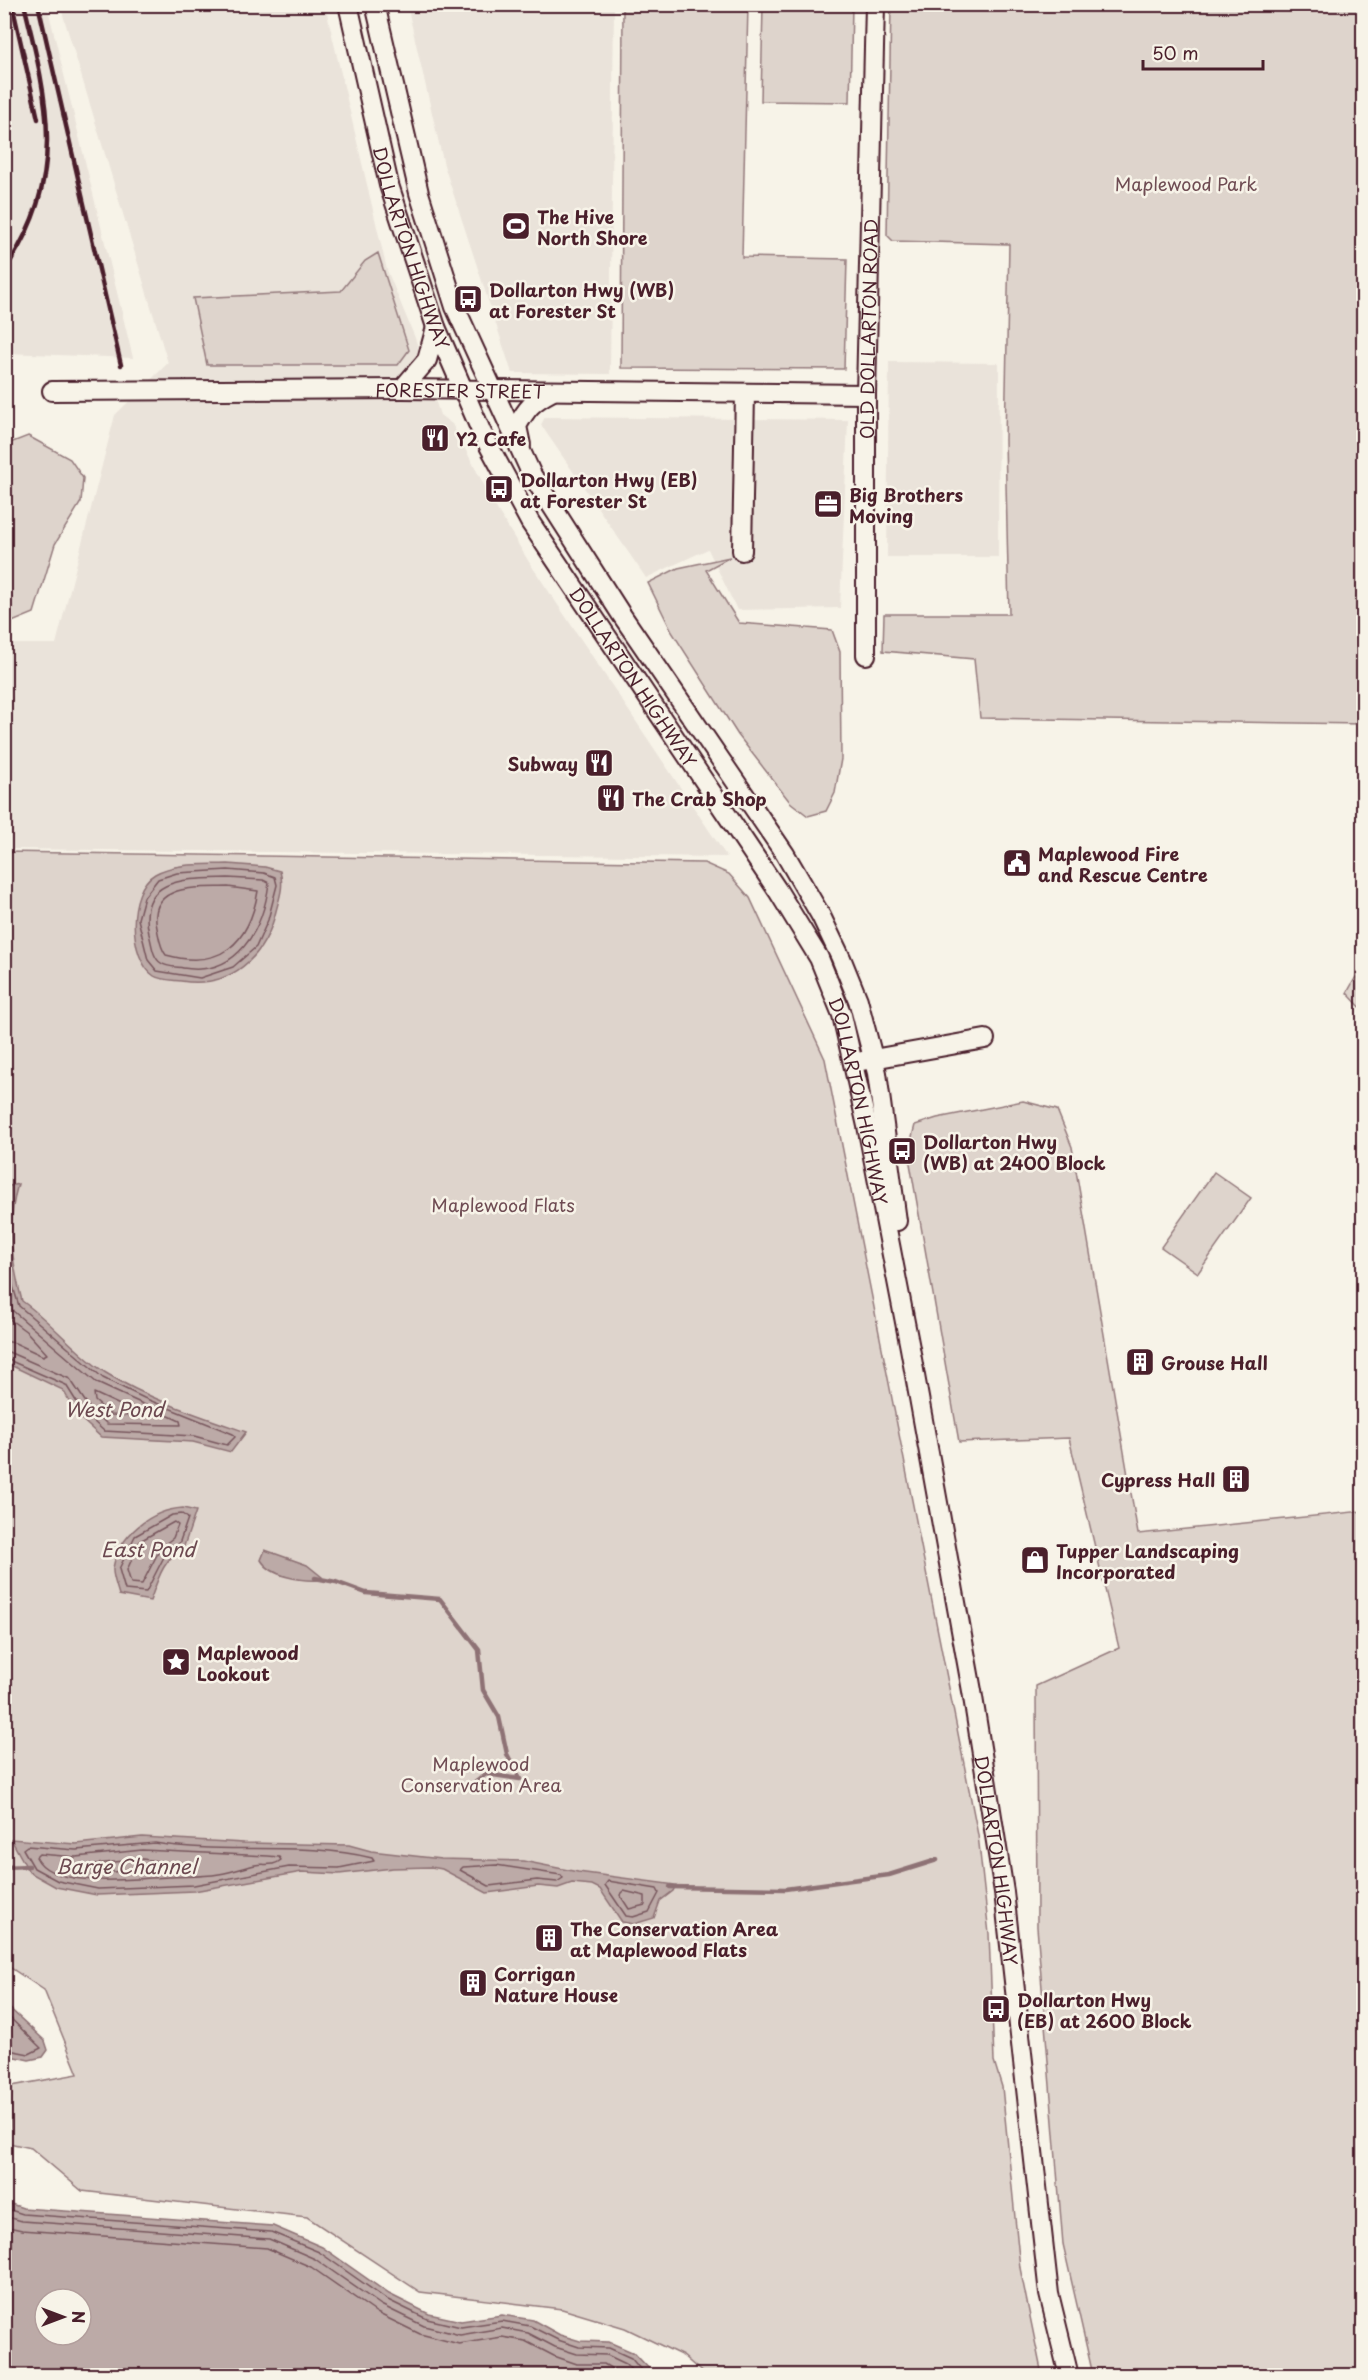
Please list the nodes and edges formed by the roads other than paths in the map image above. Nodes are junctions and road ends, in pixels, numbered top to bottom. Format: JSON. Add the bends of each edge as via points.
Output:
{"nodes":[{"id":1,"x":348,"y":4,"type":"edge"},
{"id":2,"x":375,"y":4,"type":"edge"},
{"id":3,"x":875,"y":4,"type":"edge"},
{"id":4,"x":436,"y":327,"type":"junction"},
{"id":5,"x":402,"y":389,"type":"junction"},
{"id":6,"x":464,"y":390,"type":"junction"},
{"id":7,"x":52,"y":391,"type":"dead end"},
{"id":8,"x":492,"y":391,"type":"junction"},
{"id":9,"x":552,"y":391,"type":"junction"},
{"id":10,"x":745,"y":393,"type":"junction"},
{"id":11,"x":866,"y":394,"type":"junction"},
{"id":12,"x":525,"y":460,"type":"junction"},
{"id":13,"x":742,"y":551,"type":"dead end"},
{"id":14,"x":866,"y":655,"type":"dead end"},
{"id":15,"x":985,"y":1039,"type":"dead end"},
{"id":16,"x":874,"y":1059,"type":"junction"},
{"id":17,"x":854,"y":1063,"type":"junction"},
{"id":18,"x":910,"y":1348,"type":"junction"},
{"id":19,"x":1069,"y":2376,"type":"edge"}],
"edges":[{"from":1,"to":4,"type":"street","name":"DOLLARTON HIGHWAY","via":[[389,185]]},
{"from":2,"to":8,"type":"street","name":"DOLLARTON HIGHWAY","via":[[419,193],[456,307]]},
{"from":3,"to":11,"type":"street","name":"OLD DOLLARTON ROAD"},
{"from":4,"to":5,"type":"street","via":[[427,360]]},
{"from":4,"to":6,"type":"street","name":"DOLLARTON HIGHWAY"},
{"from":5,"to":6,"type":"street","name":"FORESTER STREET"},
{"from":5,"to":7,"type":"street","name":"FORESTER STREET"},
{"from":6,"to":8,"type":"street","name":"FORESTER STREET"},
{"from":6,"to":17,"type":"street","name":"DOLLARTON HIGHWAY","via":[[482,433],[530,522],[819,958],[843,1016]]},
{"from":8,"to":9,"type":"street","name":"FORESTER STREET"},
{"from":8,"to":12,"type":"street","name":"DOLLARTON HIGHWAY"},
{"from":9,"to":10,"type":"street","name":"FORESTER STREET"},
{"from":9,"to":12,"type":"street","via":[[532,402],[517,426]]},
{"from":10,"to":11,"type":"street","name":"FORESTER STREET"},
{"from":10,"to":13,"type":"street"},
{"from":11,"to":14,"type":"street","name":"OLD DOLLARTON ROAD"},
{"from":12,"to":16,"type":"street","name":"DOLLARTON HIGHWAY","via":[[815,905],[858,1000]]},
{"from":15,"to":16,"type":"street"},
{"from":16,"to":17,"type":"street"},
{"from":16,"to":18,"type":"street","name":"DOLLARTON HIGHWAY","via":[[886,1123]]},
{"from":17,"to":18,"type":"street","name":"DOLLARTON HIGHWAY"},
{"from":18,"to":19,"type":"street","name":"DOLLARTON HIGHWAY","via":[[997,1840],[1049,2294]]}]}
